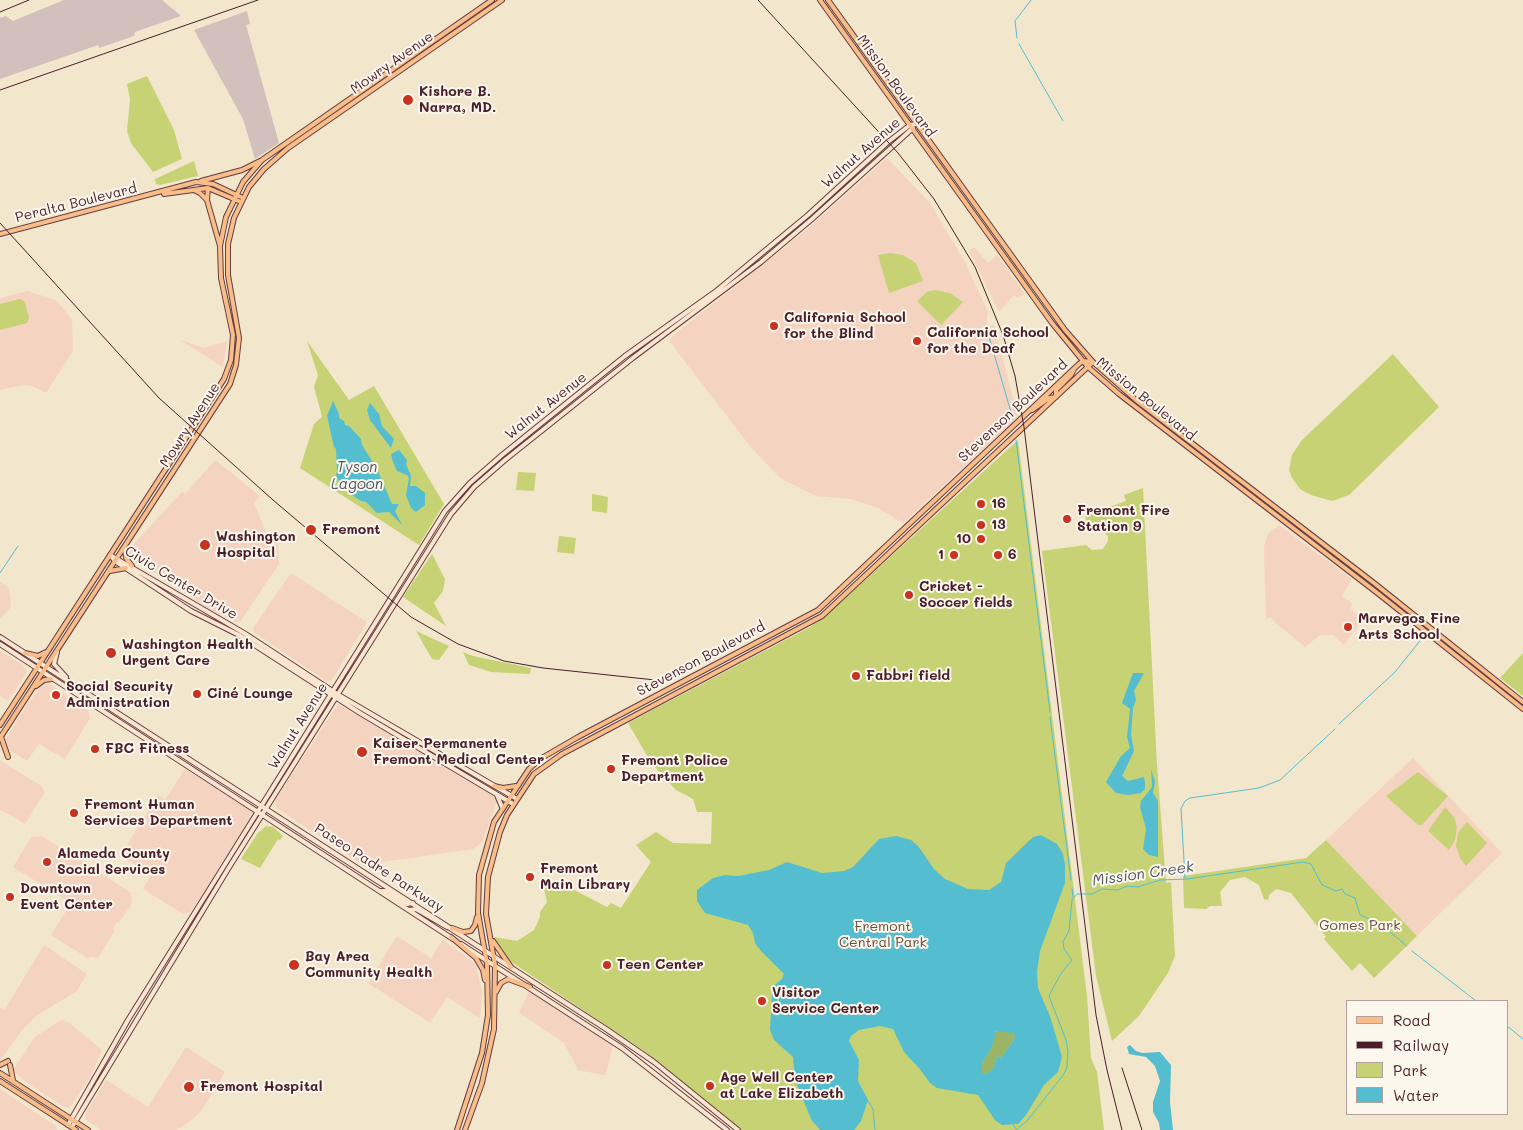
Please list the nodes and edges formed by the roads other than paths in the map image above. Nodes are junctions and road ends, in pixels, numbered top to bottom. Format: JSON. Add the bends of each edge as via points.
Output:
{"nodes":[{"id":1,"x":492,"y":0,"type":"edge"},
{"id":2,"x":502,"y":0,"type":"edge"},
{"id":3,"x":820,"y":0,"type":"edge"},
{"id":4,"x":828,"y":0,"type":"edge"},
{"id":5,"x":916,"y":124,"type":"junction"},
{"id":6,"x":911,"y":127,"type":"junction"},
{"id":7,"x":262,"y":160,"type":"junction"},
{"id":8,"x":196,"y":182,"type":"junction"},
{"id":9,"x":214,"y":184,"type":"junction"},
{"id":10,"x":208,"y":188,"type":"junction"},
{"id":11,"x":189,"y":189,"type":"junction"},
{"id":12,"x":157,"y":194,"type":"junction"},
{"id":13,"x":235,"y":196,"type":"junction"},
{"id":14,"x":207,"y":200,"type":"junction"},
{"id":15,"x":242,"y":200,"type":"junction"},
{"id":16,"x":0,"y":234,"type":"edge"},
{"id":17,"x":220,"y":246,"type":"junction"},
{"id":18,"x":1082,"y":361,"type":"junction"},
{"id":19,"x":1093,"y":362,"type":"junction"},
{"id":20,"x":1088,"y":367,"type":"junction"},
{"id":21,"x":1075,"y":368,"type":"junction"},
{"id":22,"x":1056,"y":397,"type":"junction"},
{"id":23,"x":1026,"y":414,"type":"junction"},
{"id":24,"x":126,"y":545,"type":"junction"},
{"id":25,"x":110,"y":555,"type":"junction"},
{"id":26,"x":117,"y":560,"type":"junction"},
{"id":27,"x":132,"y":566,"type":"junction"},
{"id":28,"x":126,"y":568,"type":"junction"},
{"id":29,"x":108,"y":572,"type":"junction"},
{"id":30,"x":0,"y":637,"type":"edge"},
{"id":31,"x":0,"y":644,"type":"edge"},
{"id":32,"x":58,"y":649,"type":"junction"},
{"id":33,"x":48,"y":651,"type":"junction"},
{"id":34,"x":25,"y":653,"type":"junction"},
{"id":35,"x":40,"y":663,"type":"junction"},
{"id":36,"x":46,"y":667,"type":"junction"},
{"id":37,"x":36,"y":669,"type":"junction"},
{"id":38,"x":42,"y":673,"type":"junction"},
{"id":39,"x":51,"y":679,"type":"junction"},
{"id":40,"x":67,"y":679,"type":"junction"},
{"id":41,"x":29,"y":693,"type":"junction"},
{"id":42,"x":331,"y":693,"type":"junction"},
{"id":43,"x":336,"y":696,"type":"junction"},
{"id":44,"x":1523,"y":702,"type":"edge"},
{"id":45,"x":1523,"y":710,"type":"edge"},
{"id":46,"x":0,"y":725,"type":"edge"},
{"id":47,"x":0,"y":738,"type":"edge"},
{"id":48,"x":0,"y":757,"type":"edge"},
{"id":49,"x":494,"y":786,"type":"junction"},
{"id":50,"x":516,"y":786,"type":"junction"},
{"id":51,"x":494,"y":792,"type":"junction"},
{"id":52,"x":510,"y":795,"type":"junction"},
{"id":53,"x":517,"y":799,"type":"junction"},
{"id":54,"x":507,"y":800,"type":"junction"},
{"id":55,"x":514,"y":804,"type":"junction"},
{"id":56,"x":262,"y":805,"type":"junction"},
{"id":57,"x":502,"y":807,"type":"junction"},
{"id":58,"x":267,"y":808,"type":"junction"},
{"id":59,"x":258,"y":812,"type":"junction"},
{"id":60,"x":263,"y":815,"type":"junction"},
{"id":61,"x":380,"y":891,"type":"junction"},
{"id":62,"x":413,"y":903,"type":"junction"},
{"id":63,"x":409,"y":910,"type":"junction"},
{"id":64,"x":478,"y":912,"type":"junction"},
{"id":65,"x":452,"y":928,"type":"junction"},
{"id":66,"x":490,"y":934,"type":"junction"},
{"id":67,"x":451,"y":937,"type":"junction"},
{"id":68,"x":484,"y":949,"type":"junction"},
{"id":69,"x":494,"y":955,"type":"junction"},
{"id":70,"x":486,"y":959,"type":"junction"},
{"id":71,"x":495,"y":965,"type":"junction"},
{"id":72,"x":511,"y":967,"type":"junction"},
{"id":73,"x":530,"y":987,"type":"junction"},
{"id":74,"x":488,"y":994,"type":"junction"},
{"id":75,"x":496,"y":994,"type":"junction"},
{"id":76,"x":0,"y":1065,"type":"edge"},
{"id":77,"x":0,"y":1073,"type":"edge"},
{"id":78,"x":0,"y":1082,"type":"edge"},
{"id":79,"x":14,"y":1082,"type":"junction"},
{"id":80,"x":73,"y":1120,"type":"junction"},
{"id":81,"x":72,"y":1127,"type":"edge"},
{"id":82,"x":88,"y":1130,"type":"edge"},
{"id":83,"x":457,"y":1130,"type":"edge"},
{"id":84,"x":465,"y":1130,"type":"edge"},
{"id":85,"x":727,"y":1130,"type":"edge"},
{"id":86,"x":738,"y":1130,"type":"edge"}],
"edges":[{"from":1,"to":7,"type":"main road","name":"Mowry Avenue"},
{"from":2,"to":15,"type":"main road","name":"Mowry Avenue","via":[[288,148],[264,169]]},
{"from":3,"to":6,"type":"main road","name":"Mission Boulevard"},
{"from":4,"to":5,"type":"main road","name":"Mission Boulevard"},
{"from":5,"to":6,"type":"main road","name":"Walnut Avenue"},
{"from":5,"to":19,"type":"main road","name":"Mission Boulevard","via":[[1065,330]]},
{"from":6,"to":18,"type":"main road","name":"Mission Boulevard"},
{"from":6,"to":42,"type":"main road","name":"Walnut Avenue","via":[[756,259],[614,366],[470,483],[445,511]]},
{"from":6,"to":43,"type":"main road","name":"Walnut Avenue","via":[[761,262],[634,357],[474,487],[432,542]]},
{"from":7,"to":8,"type":"main road","via":[[242,170]]},
{"from":7,"to":13,"type":"main road","name":"Mowry Avenue"},
{"from":8,"to":9,"type":"main road","name":"Peralta Boulevard"},
{"from":8,"to":12,"type":"main road","name":"Peralta Boulevard"},
{"from":9,"to":10,"type":"main road"},
{"from":9,"to":13,"type":"main road","name":"Peralta Boulevard"},
{"from":10,"to":11,"type":"main road","name":"Peralta Boulevard"},
{"from":10,"to":13,"type":"main road","name":"Peralta Boulevard"},
{"from":10,"to":14,"type":"main road","name":"Mowry Avenue"},
{"from":11,"to":12,"type":"main road","name":"Peralta Boulevard"},
{"from":11,"to":14,"type":"main road"},
{"from":12,"to":16,"type":"main road","name":"Peralta Boulevard"},
{"from":13,"to":15,"type":"main road","name":"Peralta Boulevard"},
{"from":13,"to":17,"type":"main road","name":"Mowry Avenue","via":[[226,217]]},
{"from":14,"to":17,"type":"main road","name":"Mowry Avenue"},
{"from":15,"to":24,"type":"main road","name":"Mowry Avenue","via":[[234,218],[227,253],[239,338],[235,370],[224,394]]},
{"from":17,"to":25,"type":"main road","name":"Mowry Avenue","via":[[221,278],[232,336],[227,372],[219,390]]},
{"from":18,"to":19,"type":"main road","name":"Stevenson Boulevard"},
{"from":18,"to":20,"type":"main road","name":"Mission Boulevard"},
{"from":18,"to":21,"type":"main road","name":"Stevenson Boulevard"},
{"from":19,"to":20,"type":"main road","name":"Stevenson Boulevard"},
{"from":19,"to":44,"type":"main road","name":"Mission Boulevard","via":[[1140,403]]},
{"from":20,"to":22,"type":"main road","name":"Stevenson Boulevard"},
{"from":20,"to":45,"type":"main road","name":"Mission Boulevard"},
{"from":21,"to":22,"type":"main road","via":[[1056,390]]},
{"from":21,"to":23,"type":"main road","name":"Stevenson Boulevard"},
{"from":22,"to":23,"type":"main road","via":[[1049,398]]},
{"from":22,"to":53,"type":"main road","name":"Stevenson Boulevard","via":[[822,616],[559,756],[534,774]]},
{"from":23,"to":50,"type":"main road","name":"Stevenson Boulevard","via":[[818,610],[551,752],[529,769]]},
{"from":24,"to":26,"type":"main road","name":"Mowry Avenue"},
{"from":24,"to":27,"type":"main road","via":[[125,555]]},
{"from":25,"to":26,"type":"main road","name":"Civic Center Drive"},
{"from":25,"to":33,"type":"main road","name":"Mowry Avenue"},
{"from":26,"to":27,"type":"main road","name":"Civic Center Drive"},
{"from":26,"to":28,"type":"main road","name":"Civic Center Drive"},
{"from":26,"to":29,"type":"main road","name":"Mowry Avenue"},
{"from":27,"to":42,"type":"main road","name":"Civic Center Drive","via":[[244,633]]},
{"from":28,"to":29,"type":"main road"},
{"from":28,"to":42,"type":"main road","name":"Civic Center Drive"},
{"from":29,"to":32,"type":"main road","name":"Mowry Avenue"},
{"from":30,"to":34,"type":"main road","name":"Paseo Padre Parkway"},
{"from":31,"to":37,"type":"main road","name":"Paseo Padre Parkway"},
{"from":32,"to":36,"type":"main road","name":"Mowry Avenue"},
{"from":32,"to":40,"type":"main road","via":[[54,664]]},
{"from":33,"to":34,"type":"main road","via":[[38,656]]},
{"from":33,"to":35,"type":"main road","name":"Mowry Avenue"},
{"from":34,"to":35,"type":"main road","name":"Paseo Padre Parkway"},
{"from":35,"to":36,"type":"main road","name":"Paseo Padre Parkway"},
{"from":35,"to":37,"type":"main road","name":"Mowry Avenue"},
{"from":36,"to":38,"type":"main road","name":"Mowry Avenue"},
{"from":36,"to":40,"type":"main road","name":"Paseo Padre Parkway"},
{"from":37,"to":38,"type":"main road","name":"Paseo Padre Parkway"},
{"from":37,"to":46,"type":"main road","name":"Mowry Avenue"},
{"from":38,"to":39,"type":"main road","name":"Paseo Padre Parkway"},
{"from":38,"to":41,"type":"main road","name":"Mowry Avenue"},
{"from":39,"to":41,"type":"main road","via":[[40,682]]},
{"from":39,"to":59,"type":"main road","name":"Paseo Padre Parkway"},
{"from":40,"to":56,"type":"main road","name":"Paseo Padre Parkway"},
{"from":41,"to":47,"type":"main road","name":"Mowry Avenue"},
{"from":42,"to":43,"type":"main road","name":"Civic Center Drive"},
{"from":42,"to":56,"type":"main road","name":"Walnut Avenue"},
{"from":43,"to":49,"type":"main road","name":"Civic Center Drive"},
{"from":43,"to":51,"type":"main road","name":"Civic Center Drive"},
{"from":43,"to":58,"type":"main road","name":"Walnut Avenue"},
{"from":47,"to":48,"type":"main road","via":[[8,757]]},
{"from":49,"to":50,"type":"main road"},
{"from":49,"to":52,"type":"main road","name":"Civic Center Drive"},
{"from":50,"to":52,"type":"main road","name":"Stevenson Boulevard"},
{"from":51,"to":54,"type":"main road","name":"Civic Center Drive"},
{"from":51,"to":57,"type":"main road"},
{"from":52,"to":53,"type":"main road","name":"Civic Center Drive"},
{"from":52,"to":54,"type":"main road","name":"Stevenson Boulevard"},
{"from":53,"to":55,"type":"main road","name":"Stevenson Boulevard"},
{"from":54,"to":55,"type":"main road","name":"Civic Center Drive"},
{"from":54,"to":57,"type":"main road","name":"Stevenson Boulevard"},
{"from":55,"to":66,"type":"main road","name":"Stevenson Boulevard","via":[[500,832],[488,878],[486,914]]},
{"from":56,"to":58,"type":"main road","name":"Paseo Padre Parkway"},
{"from":56,"to":59,"type":"main road","name":"Walnut Avenue"},
{"from":57,"to":64,"type":"main road","name":"Stevenson Boulevard","via":[[490,831],[479,876]]},
{"from":58,"to":60,"type":"main road","name":"Walnut Avenue"},
{"from":58,"to":62,"type":"main road","name":"Paseo Padre Parkway"},
{"from":59,"to":60,"type":"main road","name":"Paseo Padre Parkway"},
{"from":59,"to":80,"type":"main road","name":"Walnut Avenue","via":[[116,1040]]},
{"from":60,"to":61,"type":"main road","name":"Paseo Padre Parkway"},
{"from":60,"to":80,"type":"main road","name":"Walnut Avenue"},
{"from":61,"to":62,"type":"main road","via":[[386,891],[407,904]]},
{"from":61,"to":63,"type":"main road","name":"Paseo Padre Parkway"},
{"from":62,"to":65,"type":"main road","name":"Paseo Padre Parkway"},
{"from":63,"to":65,"type":"main road","via":[[416,909],[442,926]]},
{"from":63,"to":67,"type":"main road","name":"Paseo Padre Parkway"},
{"from":64,"to":65,"type":"main road","via":[[471,931]]},
{"from":64,"to":68,"type":"main road","name":"Stevenson Boulevard"},
{"from":65,"to":68,"type":"main road","name":"Paseo Padre Parkway"},
{"from":66,"to":69,"type":"main road","name":"Stevenson Boulevard"},
{"from":66,"to":72,"type":"main road","via":[[498,952]]},
{"from":67,"to":70,"type":"main road","name":"Paseo Padre Parkway"},
{"from":67,"to":74,"type":"main road","via":[[479,962]]},
{"from":68,"to":69,"type":"main road","name":"Paseo Padre Parkway"},
{"from":68,"to":70,"type":"main road","name":"Stevenson Boulevard"},
{"from":69,"to":71,"type":"main road","name":"Stevenson Boulevard"},
{"from":69,"to":72,"type":"main road","name":"Paseo Padre Parkway"},
{"from":70,"to":71,"type":"main road","name":"Paseo Padre Parkway"},
{"from":70,"to":74,"type":"main road","name":"Stevenson Boulevard"},
{"from":71,"to":73,"type":"main road","name":"Paseo Padre Parkway"},
{"from":71,"to":75,"type":"main road","name":"Stevenson Boulevard"},
{"from":72,"to":86,"type":"main road","name":"Paseo Padre Parkway","via":[[654,1062]]},
{"from":73,"to":75,"type":"main road","via":[[508,980],[501,983]]},
{"from":73,"to":85,"type":"main road","name":"Paseo Padre Parkway","via":[[628,1052]]},
{"from":74,"to":83,"type":"main road","name":"Stevenson Boulevard","via":[[482,1053]]},
{"from":75,"to":84,"type":"main road","name":"Stevenson Boulevard","via":[[490,1054]]},
{"from":76,"to":79,"type":"main road","via":[[9,1063]]},
{"from":77,"to":79,"type":"main road"},
{"from":78,"to":81,"type":"main road"},
{"from":79,"to":80,"type":"main road"},
{"from":80,"to":81,"type":"main road","name":"Walnut Avenue"},
{"from":80,"to":82,"type":"main road"}]}
